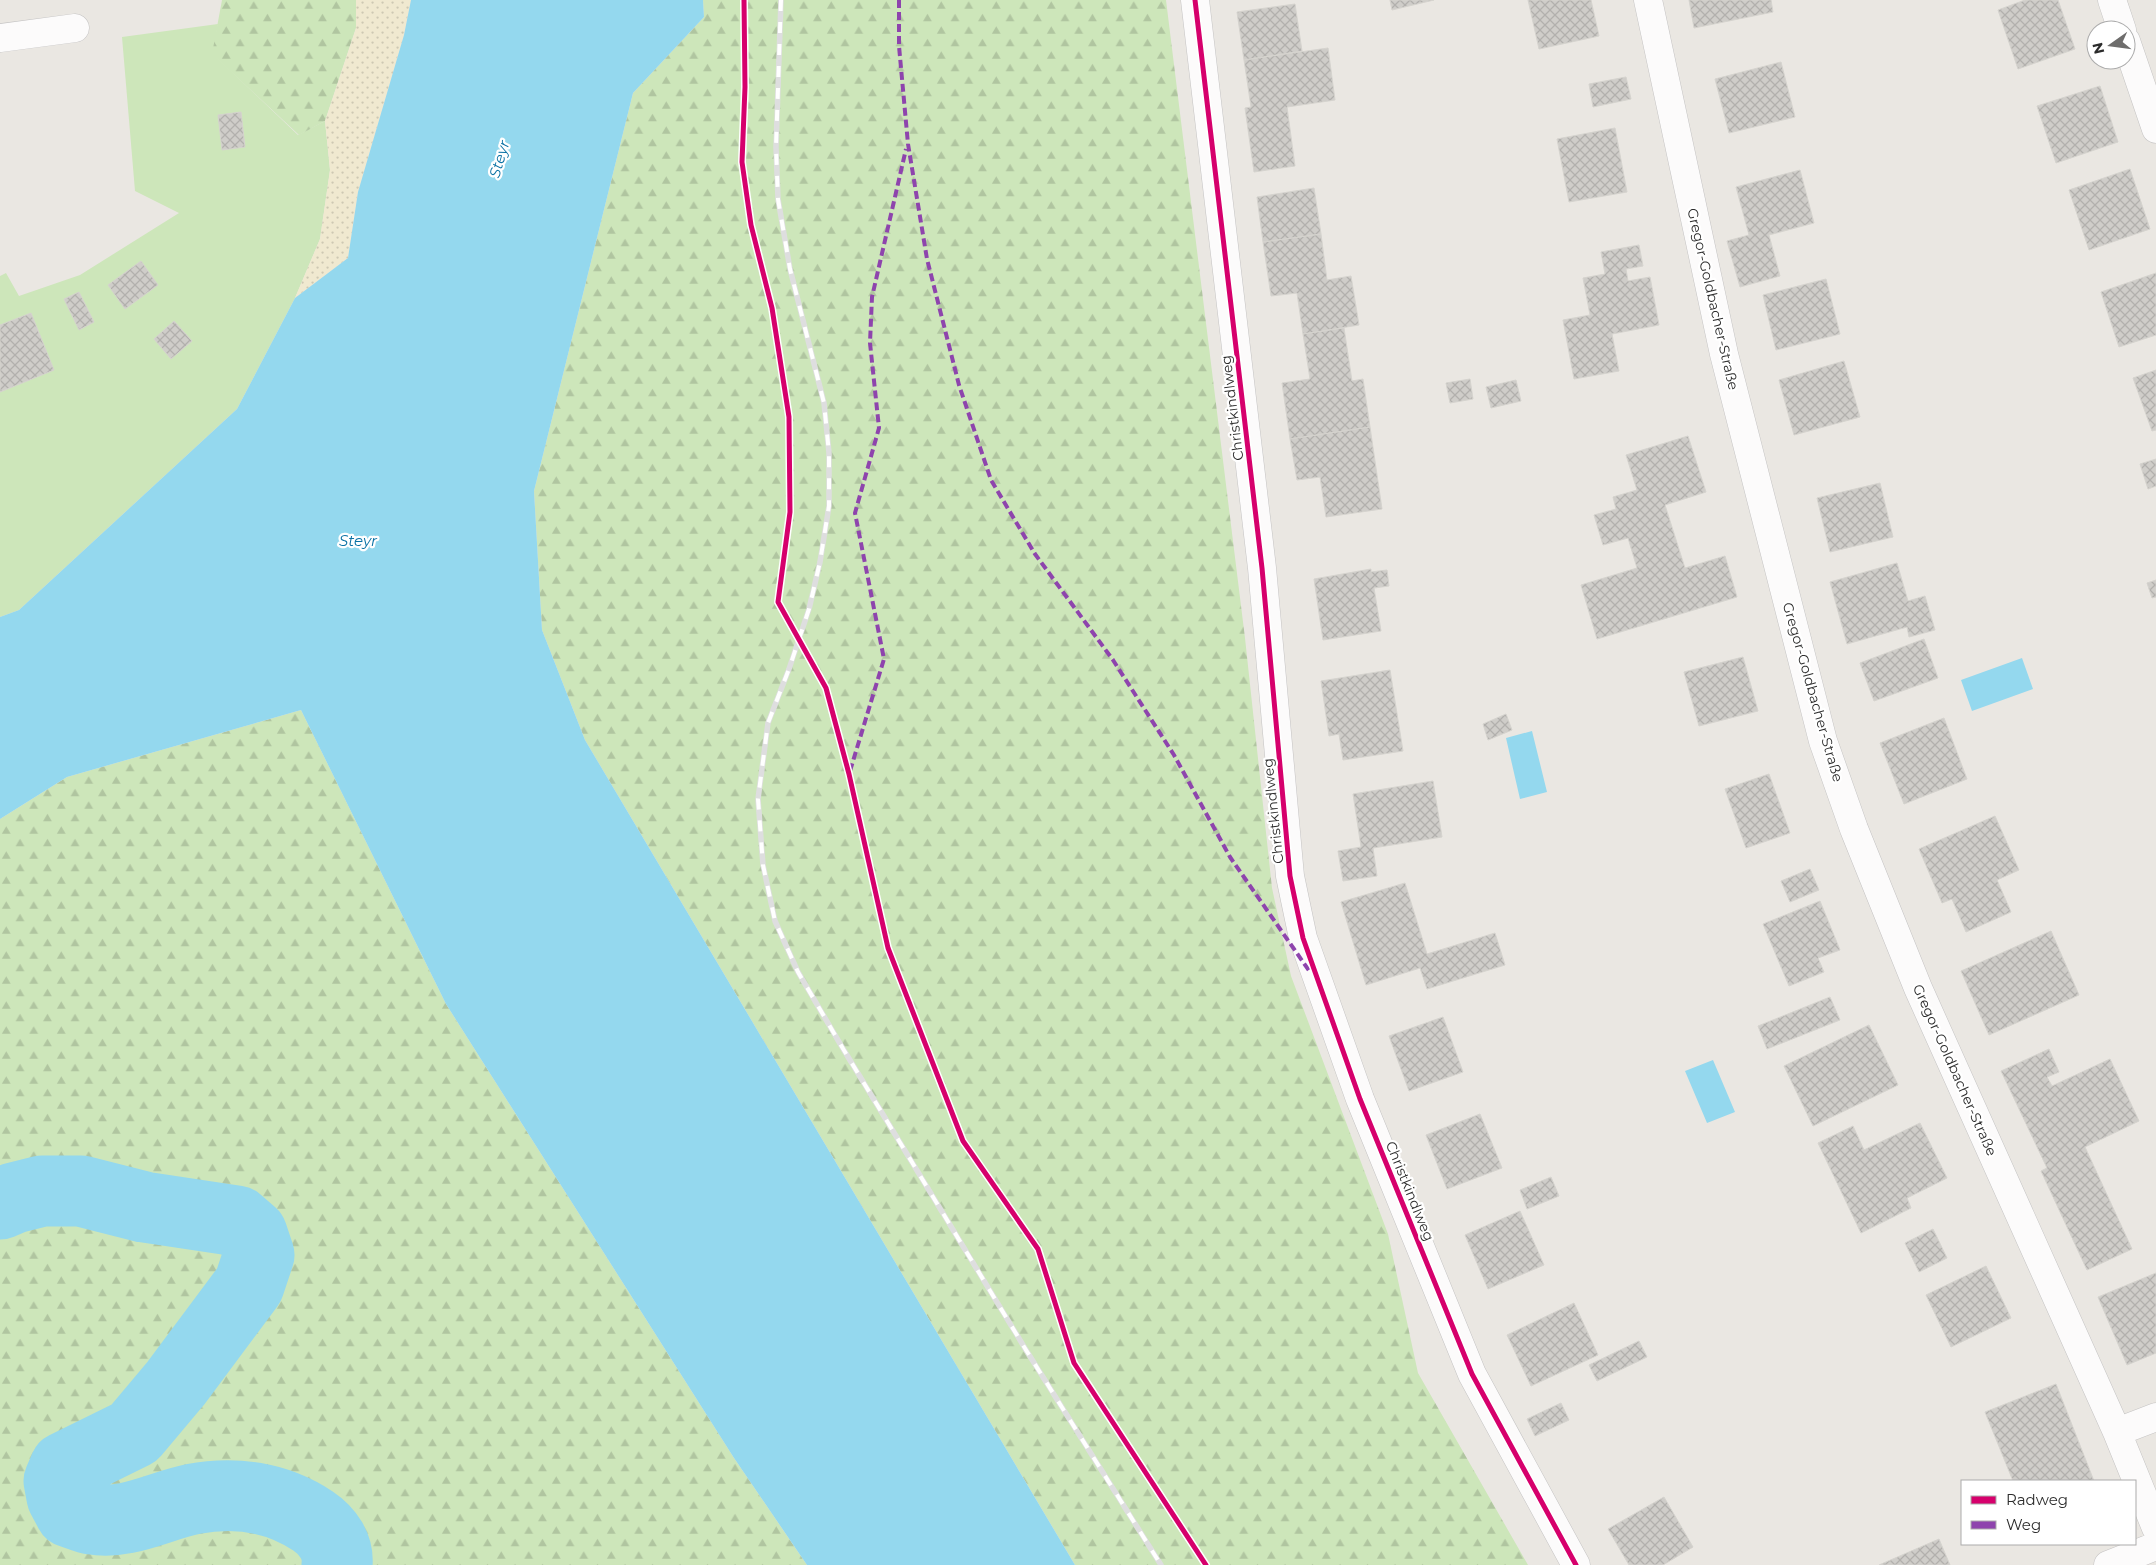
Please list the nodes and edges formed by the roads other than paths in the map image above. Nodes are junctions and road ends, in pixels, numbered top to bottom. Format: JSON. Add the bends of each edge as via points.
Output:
{"nodes":[{"id":1,"x":1195,"y":0,"type":"edge"},
{"id":2,"x":1648,"y":0,"type":"edge"},
{"id":3,"x":2112,"y":0,"type":"edge"},
{"id":4,"x":2119,"y":20,"type":"edge"},
{"id":5,"x":75,"y":28,"type":"dead end"},
{"id":6,"x":0,"y":38,"type":"edge"},
{"id":7,"x":2136,"y":70,"type":"edge"},
{"id":8,"x":2156,"y":129,"type":"edge"},
{"id":9,"x":2156,"y":1417,"type":"edge"},
{"id":10,"x":2118,"y":1432,"type":"junction"},
{"id":11,"x":2156,"y":1528,"type":"edge"},
{"id":12,"x":2156,"y":1546,"type":"edge"},
{"id":13,"x":1576,"y":1565,"type":"edge"},
{"id":14,"x":2108,"y":1565,"type":"edge"}],
"edges":[{"from":1,"to":13,"type":"street","name":"Christkindlweg","via":[[1262,568],[1289,866],[1303,938],[1360,1099],[1472,1374]]},
{"from":2,"to":10,"type":"street","name":"Gregor-Goldbacher-Straße","via":[[1724,354],[1823,741],[1854,829],[1918,988]]},
{"from":3,"to":4,"type":"street"},
{"from":5,"to":6,"type":"street"},
{"from":7,"to":8,"type":"street"},
{"from":9,"to":10,"type":"street"},
{"from":10,"to":11,"type":"street","name":"Gregor-Goldbacher-Straße"},
{"from":12,"to":14,"type":"street"}]}
